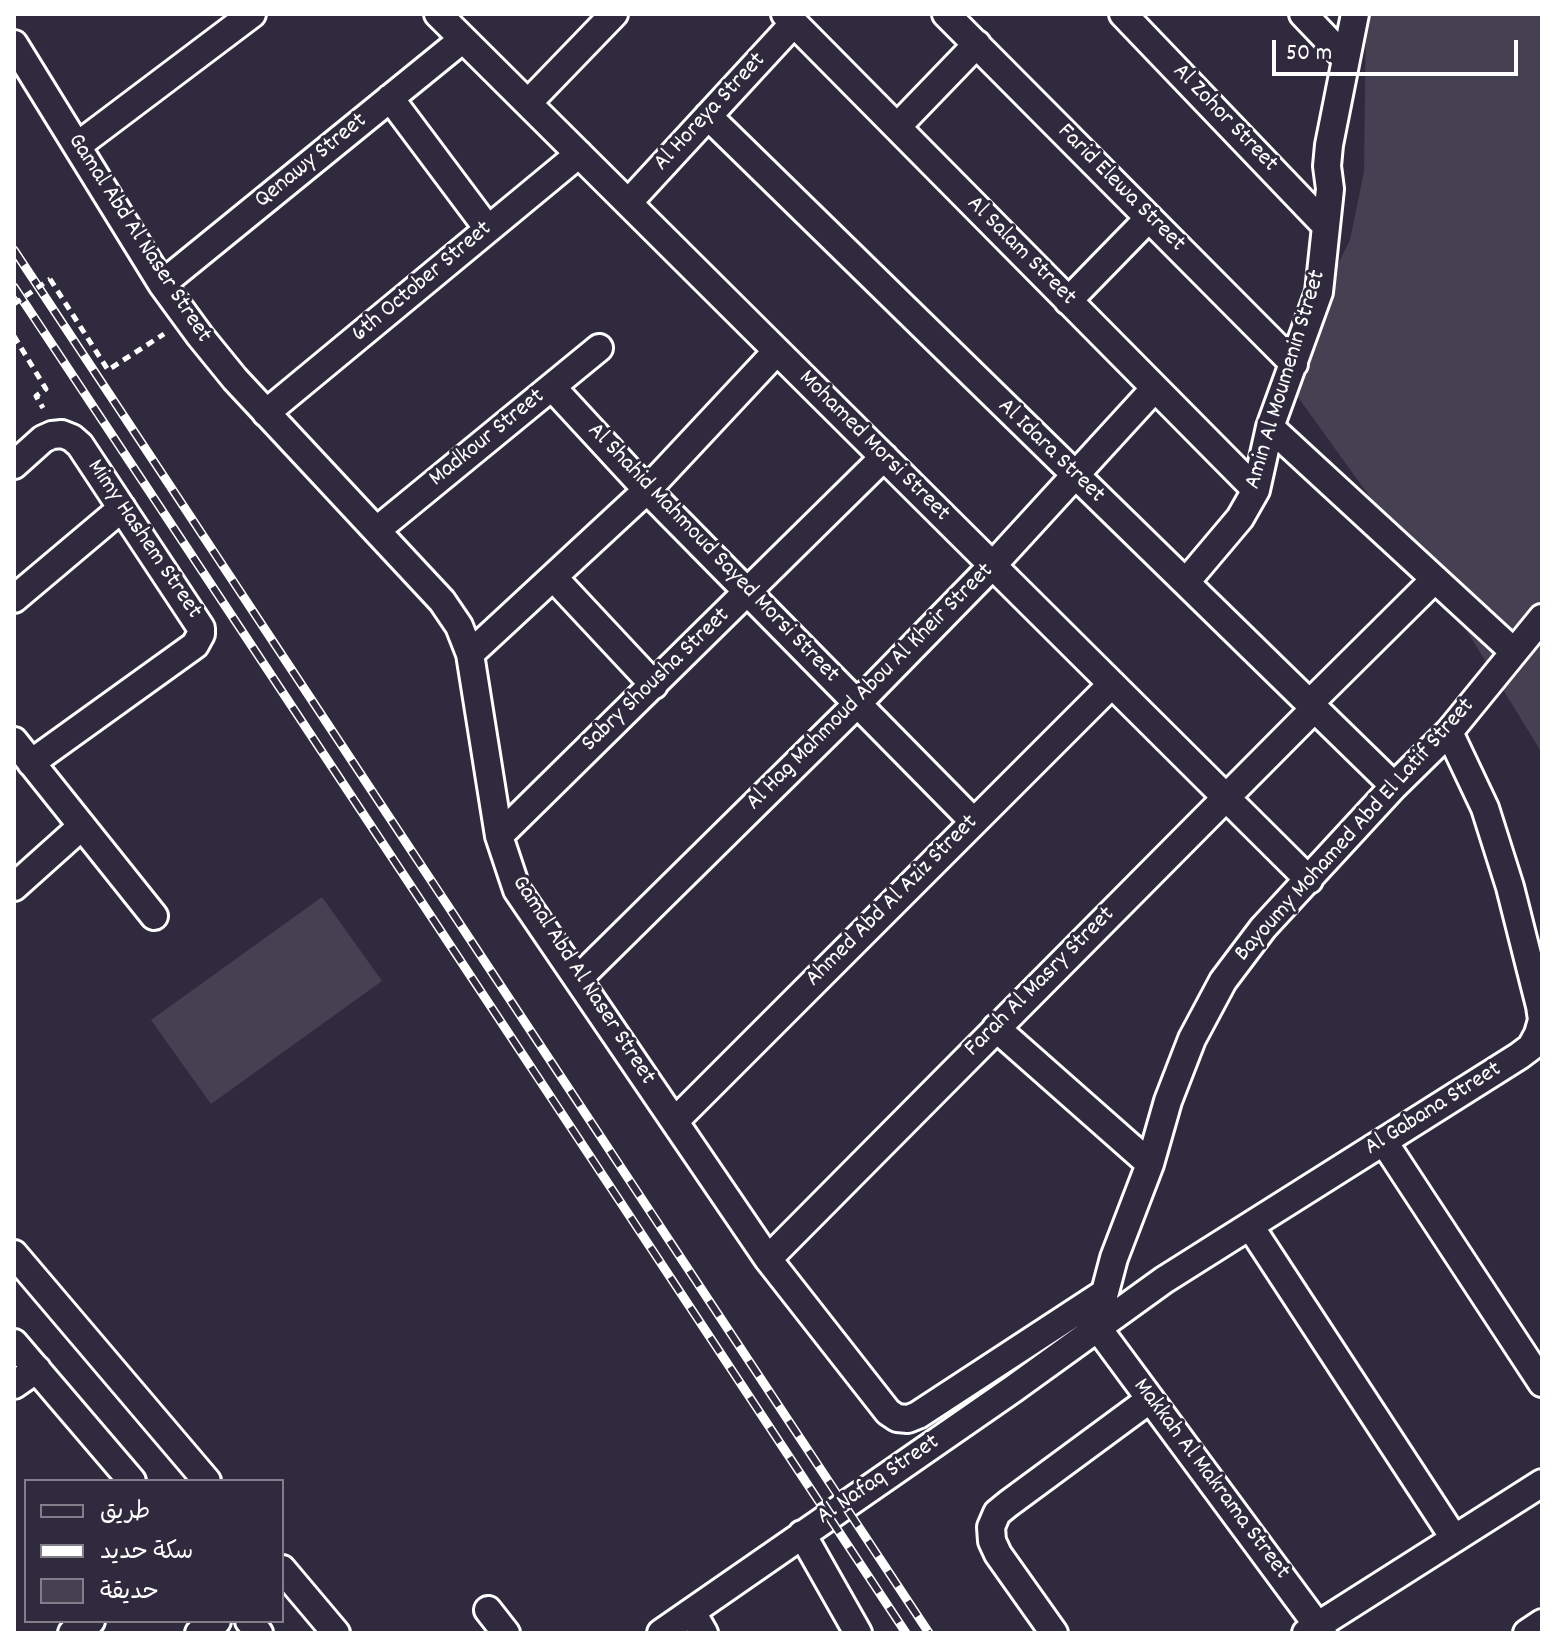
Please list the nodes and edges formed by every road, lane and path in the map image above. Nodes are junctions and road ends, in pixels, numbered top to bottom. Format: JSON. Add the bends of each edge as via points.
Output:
{"nodes":[{"id":1,"x":252,"y":14,"type":"edge"},
{"id":2,"x":438,"y":14,"type":"edge"},
{"id":3,"x":613,"y":14,"type":"edge"},
{"id":4,"x":946,"y":14,"type":"edge"},
{"id":5,"x":1123,"y":14,"type":"edge"},
{"id":6,"x":1303,"y":14,"type":"edge"},
{"id":7,"x":1355,"y":14,"type":"edge"},
{"id":8,"x":790,"y":18,"type":"edge"},
{"id":9,"x":463,"y":39,"type":"junction"},
{"id":10,"x":14,"y":44,"type":"edge"},
{"id":11,"x":977,"y":44,"type":"junction"},
{"id":12,"x":1346,"y":59,"type":"junction"},
{"id":13,"x":390,"y":98,"type":"junction"},
{"id":14,"x":528,"y":103,"type":"junction"},
{"id":15,"x":708,"y":116,"type":"junction"},
{"id":16,"x":897,"y":127,"type":"junction"},
{"id":17,"x":77,"y":146,"type":"junction"},
{"id":18,"x":579,"y":154,"type":"junction"},
{"id":19,"x":628,"y":203,"type":"junction"},
{"id":20,"x":1149,"y":218,"type":"junction"},
{"id":21,"x":1325,"y":225,"type":"junction"},
{"id":22,"x":488,"y":229,"type":"junction"},
{"id":23,"x":162,"y":284,"type":"junction"},
{"id":24,"x":1068,"y":301,"type":"junction"},
{"id":25,"x":14,"y":304,"type":"edge"},
{"id":26,"x":187,"y":319,"type":"junction"},
{"id":27,"x":14,"y":336,"type":"edge"},
{"id":28,"x":599,"y":348,"type":"dead end"},
{"id":29,"x":777,"y":351,"type":"junction"},
{"id":30,"x":1294,"y":364,"type":"junction"},
{"id":31,"x":552,"y":387,"type":"junction"},
{"id":32,"x":1155,"y":388,"type":"junction"},
{"id":33,"x":46,"y":413,"type":"dead end"},
{"id":34,"x":266,"y":413,"type":"junction"},
{"id":35,"x":1270,"y":427,"type":"junction"},
{"id":36,"x":884,"y":457,"type":"junction"},
{"id":37,"x":14,"y":465,"type":"edge"},
{"id":38,"x":1074,"y":476,"type":"junction"},
{"id":39,"x":647,"y":490,"type":"junction"},
{"id":40,"x":1256,"y":490,"type":"junction"},
{"id":41,"x":122,"y":508,"type":"junction"},
{"id":42,"x":377,"y":530,"type":"junction"},
{"id":43,"x":992,"y":566,"type":"junction"},
{"id":44,"x":554,"y":578,"type":"junction"},
{"id":45,"x":1435,"y":579,"type":"junction"},
{"id":46,"x":1186,"y":582,"type":"junction"},
{"id":47,"x":748,"y":592,"type":"junction"},
{"id":48,"x":14,"y":599,"type":"edge"},
{"id":49,"x":1542,"y":618,"type":"edge"},
{"id":50,"x":1513,"y":651,"type":"junction"},
{"id":51,"x":470,"y":654,"type":"junction"},
{"id":52,"x":1112,"y":684,"type":"junction"},
{"id":53,"x":654,"y":685,"type":"junction"},
{"id":54,"x":857,"y":704,"type":"junction"},
{"id":55,"x":1313,"y":706,"type":"junction"},
{"id":56,"x":1449,"y":732,"type":"junction"},
{"id":57,"x":14,"y":741,"type":"edge"},
{"id":58,"x":31,"y":763,"type":"junction"},
{"id":59,"x":1394,"y":786,"type":"junction"},
{"id":60,"x":1226,"y":798,"type":"junction"},
{"id":61,"x":974,"y":822,"type":"junction"},
{"id":62,"x":82,"y":826,"type":"junction"},
{"id":63,"x":499,"y":836,"type":"junction"},
{"id":64,"x":1309,"y":880,"type":"junction"},
{"id":65,"x":14,"y":887,"type":"edge"},
{"id":66,"x":154,"y":916,"type":"dead end"},
{"id":67,"x":578,"y":979,"type":"junction"},
{"id":68,"x":996,"y":1028,"type":"junction"},
{"id":69,"x":1541,"y":1028,"type":"edge"},
{"id":70,"x":675,"y":1121,"type":"junction"},
{"id":71,"x":1384,"y":1142,"type":"junction"},
{"id":72,"x":1150,"y":1164,"type":"junction"},
{"id":73,"x":1250,"y":1226,"type":"junction"},
{"id":74,"x":14,"y":1254,"type":"edge"},
{"id":75,"x":768,"y":1259,"type":"junction"},
{"id":76,"x":1103,"y":1294,"type":"junction"},
{"id":77,"x":1097,"y":1327,"type":"junction"},
{"id":78,"x":14,"y":1343,"type":"edge"},
{"id":79,"x":37,"y":1369,"type":"junction"},
{"id":80,"x":1542,"y":1383,"type":"edge"},
{"id":81,"x":14,"y":1385,"type":"edge"},
{"id":82,"x":1149,"y":1400,"type":"junction"},
{"id":83,"x":130,"y":1479,"type":"edge"},
{"id":84,"x":205,"y":1479,"type":"edge"},
{"id":85,"x":1542,"y":1483,"type":"edge"},
{"id":86,"x":802,"y":1534,"type":"junction"},
{"id":87,"x":1454,"y":1538,"type":"junction"},
{"id":88,"x":284,"y":1571,"type":"edge"},
{"id":89,"x":488,"y":1610,"type":"dead end"},
{"id":90,"x":698,"y":1622,"type":"edge"},
{"id":91,"x":1542,"y":1623,"type":"edge"},
{"id":92,"x":1315,"y":1630,"type":"edge"},
{"id":93,"x":336,"y":1633,"type":"edge"},
{"id":94,"x":506,"y":1633,"type":"edge"},
{"id":95,"x":661,"y":1633,"type":"edge"},
{"id":96,"x":858,"y":1633,"type":"edge"},
{"id":97,"x":1054,"y":1633,"type":"edge"},
{"id":98,"x":1527,"y":1633,"type":"edge"}],
"edges":[{"from":1,"to":17,"type":"street"},
{"from":2,"to":9,"type":"street","name":"Mohamed Morsi Street"},
{"from":3,"to":14,"type":"street"},
{"from":4,"to":11,"type":"street","name":"Farid Elewa Street"},
{"from":5,"to":21,"type":"street","name":"Al Zohor Street"},
{"from":6,"to":12,"type":"street"},
{"from":7,"to":12,"type":"street","name":"Amin Al Moumenin Street"},
{"from":8,"to":15,"type":"street","name":"Al Horeya Street"},
{"from":8,"to":16,"type":"street","name":"Al Salam Street"},
{"from":9,"to":13,"type":"street","name":"Qenawy Street"},
{"from":9,"to":14,"type":"street","name":"Mohamed Morsi Street"},
{"from":10,"to":17,"type":"street","name":"Gamal Abd Al Naser Street"},
{"from":11,"to":16,"type":"street"},
{"from":11,"to":20,"type":"street","name":"Farid Elewa Street"},
{"from":12,"to":21,"type":"street","name":"Amin Al Moumenin Street","via":[[1329,145]]},
{"from":13,"to":22,"type":"street"},
{"from":13,"to":23,"type":"street","name":"Qenawy Street"},
{"from":14,"to":18,"type":"street","name":"Mohamed Morsi Street"},
{"from":15,"to":19,"type":"street","name":"Al Horeya Street"},
{"from":15,"to":38,"type":"street","name":"Al Idara Street"},
{"from":16,"to":24,"type":"street","name":"Al Salam Street"},
{"from":17,"to":23,"type":"street","name":"Gamal Abd Al Naser Street"},
{"from":18,"to":19,"type":"street","name":"Mohamed Morsi Street"},
{"from":18,"to":22,"type":"street","name":"6th October Street"},
{"from":19,"to":29,"type":"street","name":"Mohamed Morsi Street"},
{"from":20,"to":24,"type":"street"},
{"from":20,"to":30,"type":"street","name":"Farid Elewa Street"},
{"from":21,"to":30,"type":"street","name":"Amin Al Moumenin Street","via":[[1319,292]]},
{"from":22,"to":34,"type":"street","name":"6th October Street"},
{"from":23,"to":26,"type":"street","name":"Gamal Abd Al Naser Street"},
{"from":24,"to":32,"type":"street","name":"Al Salam Street"},
{"from":25,"to":26,"type":"path","bridge":true,"via":[[50,279],[108,370]]},
{"from":26,"to":34,"type":"street","name":"Gamal Abd Al Naser Street"},
{"from":27,"to":33,"type":"path","via":[[46,389],[36,396]]},
{"from":28,"to":31,"type":"street","name":"Madkour Street"},
{"from":29,"to":36,"type":"street","name":"Mohamed Morsi Street"},
{"from":29,"to":39,"type":"street"},
{"from":30,"to":35,"type":"street","name":"Amin Al Moumenin Street"},
{"from":31,"to":39,"type":"street","name":"Al Shahid Mahmoud Sayed Morsi Street"},
{"from":31,"to":42,"type":"street","name":"Madkour Street"},
{"from":32,"to":38,"type":"street","name":"Al Hag Mahmoud Abou Al Kheir Street"},
{"from":32,"to":40,"type":"street","name":"Al Salam Street"},
{"from":34,"to":42,"type":"street","name":"Gamal Abd Al Naser Street"},
{"from":35,"to":40,"type":"street","name":"Amin Al Moumenin Street"},
{"from":35,"to":45,"type":"street"},
{"from":36,"to":43,"type":"street","name":"Mohamed Morsi Street"},
{"from":36,"to":47,"type":"street","name":"Sabry Shousha Street"},
{"from":37,"to":41,"type":"street","name":"Mimy Hashem Street","via":[[43,439],[62,434],[80,445]]},
{"from":38,"to":43,"type":"street","name":"Al Hag Mahmoud Abou Al Kheir Street"},
{"from":38,"to":46,"type":"street","name":"Al Idara Street"},
{"from":39,"to":44,"type":"street"},
{"from":39,"to":47,"type":"street","name":"Al Shahid Mahmoud Sayed Morsi Street"},
{"from":40,"to":46,"type":"street","name":"Amin Al Moumenin Street","via":[[1240,518]]},
{"from":41,"to":48,"type":"street"},
{"from":41,"to":58,"type":"street","name":"Mimy Hashem Street","via":[[199,622],[201,634],[195,645]]},
{"from":42,"to":51,"type":"street","name":"Gamal Abd Al Naser Street","via":[[442,601]]},
{"from":43,"to":52,"type":"street","name":"Mohamed Morsi Street"},
{"from":43,"to":54,"type":"street","name":"Al Hag Mahmoud Abou Al Kheir Street"},
{"from":44,"to":51,"type":"street"},
{"from":44,"to":53,"type":"street"},
{"from":45,"to":50,"type":"street"},
{"from":45,"to":55,"type":"street","name":"Farah Al Masry Street"},
{"from":46,"to":55,"type":"street","name":"Al Idara Street"},
{"from":47,"to":53,"type":"street","name":"Sabry Shousha Street"},
{"from":47,"to":54,"type":"street","name":"Al Shahid Mahmoud Sayed Morsi Street"},
{"from":49,"to":50,"type":"street","name":"Bayoumy Mohamed Abd El Latif Street"},
{"from":50,"to":56,"type":"street","name":"Bayoumy Mohamed Abd El Latif Street"},
{"from":51,"to":63,"type":"street","name":"Gamal Abd Al Naser Street"},
{"from":52,"to":60,"type":"street","name":"Mohamed Morsi Street"},
{"from":52,"to":61,"type":"street","name":"Ahmed Abd Al Aziz Street"},
{"from":53,"to":63,"type":"street","name":"Sabry Shousha Street"},
{"from":54,"to":61,"type":"street","name":"Al Shahid Mahmoud Sayed Morsi Street"},
{"from":54,"to":67,"type":"street","name":"Al Hag Mahmoud Abou Al Kheir Street"},
{"from":55,"to":59,"type":"street","name":"Al Idara Street"},
{"from":55,"to":60,"type":"street","name":"Farah Al Masry Street"},
{"from":56,"to":59,"type":"street","name":"Bayoumy Mohamed Abd El Latif Street"},
{"from":56,"to":69,"type":"street","name":"Al Gabana Street","via":[[1499,848],[1540,1006]]},
{"from":57,"to":58,"type":"street"},
{"from":58,"to":62,"type":"street"},
{"from":59,"to":64,"type":"street","name":"Bayoumy Mohamed Abd El Latif Street"},
{"from":60,"to":64,"type":"street","name":"Mohamed Morsi Street"},
{"from":60,"to":68,"type":"street","name":"Farah Al Masry Street"},
{"from":61,"to":70,"type":"street","name":"Ahmed Abd Al Aziz Street"},
{"from":62,"to":65,"type":"street"},
{"from":62,"to":66,"type":"street"},
{"from":63,"to":67,"type":"street","name":"Gamal Abd Al Naser Street","via":[[517,890]]},
{"from":64,"to":72,"type":"street","name":"Bayoumy Mohamed Abd El Latif Street","via":[[1223,981],[1192,1039]]},
{"from":67,"to":70,"type":"street","name":"Gamal Abd Al Naser Street"},
{"from":68,"to":72,"type":"street"},
{"from":68,"to":75,"type":"street","name":"Farah Al Masry Street"},
{"from":69,"to":71,"type":"street","name":"Al Gabana Street","via":[[1519,1056]]},
{"from":70,"to":75,"type":"street","name":"Gamal Abd Al Naser Street"},
{"from":71,"to":73,"type":"street","name":"Al Gabana Street"},
{"from":71,"to":80,"type":"street"},
{"from":72,"to":76,"type":"street","name":"Bayoumy Mohamed Abd El Latif Street"},
{"from":73,"to":77,"type":"street","name":"Al Gabana Street"},
{"from":73,"to":87,"type":"street"},
{"from":74,"to":84,"type":"street"},
{"from":75,"to":76,"type":"street","name":"Gamal Abd Al Naser Street","via":[[897,1418],[918,1415]]},
{"from":76,"to":77,"type":"street","name":"Bayoumy Mohamed Abd El Latif Street"},
{"from":77,"to":82,"type":"street","name":"Makkah Al Makrama Street"},
{"from":77,"to":86,"type":"street","name":"Al Nafaq Street"},
{"from":78,"to":79,"type":"street"},
{"from":79,"to":81,"type":"street"},
{"from":79,"to":83,"type":"street"},
{"from":82,"to":92,"type":"street","name":"Makkah Al Makrama Street"},
{"from":82,"to":97,"type":"street","via":[[1008,1504],[991,1527],[998,1554]]},
{"from":85,"to":87,"type":"street"},
{"from":86,"to":90,"type":"street","name":"Al Nafaq Street"},
{"from":86,"to":96,"type":"street"},
{"from":87,"to":92,"type":"street"},
{"from":88,"to":93,"type":"street"},
{"from":89,"to":94,"type":"street"},
{"from":90,"to":95,"type":"street","name":"Al Nafaq Street"},
{"from":91,"to":98,"type":"street"}]}
